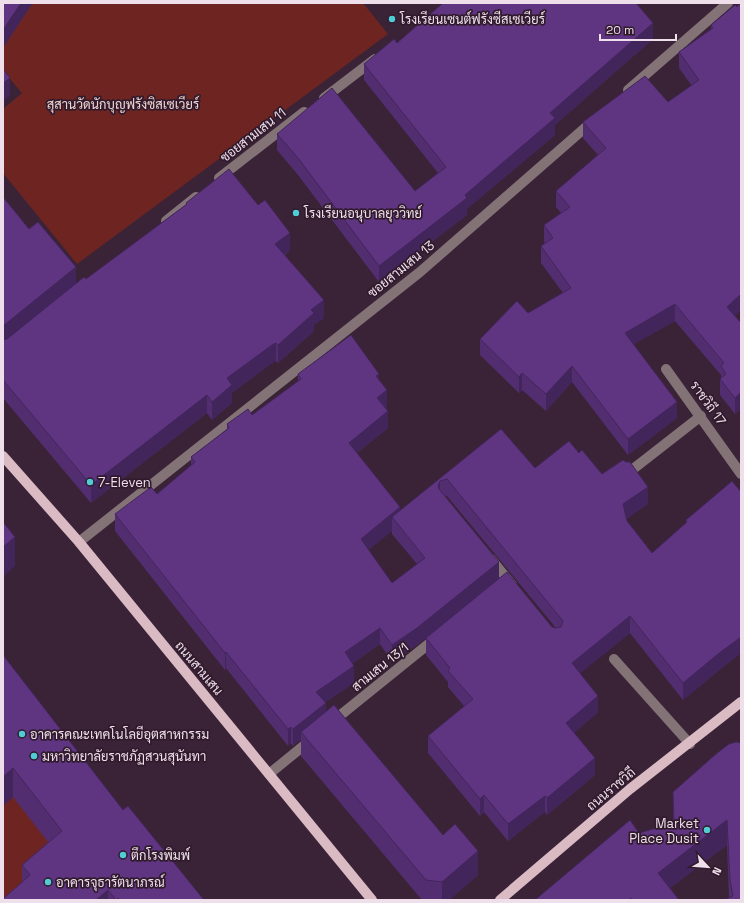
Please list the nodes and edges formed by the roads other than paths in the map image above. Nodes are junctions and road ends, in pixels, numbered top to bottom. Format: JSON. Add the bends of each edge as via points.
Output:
{"nodes":[{"id":1,"x":728,"y":3,"type":"edge"},
{"id":2,"x":384,"y":53,"type":"edge"},
{"id":3,"x":621,"y":96,"type":"edge"},
{"id":4,"x":603,"y":112,"type":"edge"},
{"id":5,"x":155,"y":229,"type":"edge"},
{"id":6,"x":666,"y":369,"type":"dead end"},
{"id":7,"x":701,"y":416,"type":"junction"},
{"id":8,"x":3,"y":456,"type":"edge"},
{"id":9,"x":628,"y":473,"type":"edge"},
{"id":10,"x":741,"y":474,"type":"edge"},
{"id":11,"x":79,"y":542,"type":"junction"},
{"id":12,"x":483,"y":550,"type":"edge"},
{"id":13,"x":518,"y":592,"type":"edge"},
{"id":14,"x":446,"y":630,"type":"edge"},
{"id":15,"x":614,"y":659,"type":"dead end"},
{"id":16,"x":741,"y":702,"type":"edge"},
{"id":17,"x":690,"y":744,"type":"junction"},
{"id":18,"x":269,"y":774,"type":"junction"},
{"id":19,"x":372,"y":900,"type":"edge"},
{"id":20,"x":500,"y":900,"type":"edge"}],
"edges":[{"from":1,"to":3,"type":"street"},
{"from":2,"to":5,"type":"street","name":"ซอยสามเสน 11","via":[[264,142]]},
{"from":4,"to":11,"type":"street","name":"ซอยสามเสน 13","via":[[420,272]]},
{"from":6,"to":7,"type":"street","name":"ราชวิถี 17"},
{"from":7,"to":9,"type":"street"},
{"from":7,"to":10,"type":"street","name":"ราชวิถี 17"},
{"from":8,"to":11,"type":"main road","name":"ถนนสามเสน"},
{"from":11,"to":18,"type":"main road","name":"ถนนสามเสน"},
{"from":12,"to":13,"type":"street","via":[[505,582]]},
{"from":14,"to":18,"type":"street","name":"สามเสน 13/1"},
{"from":15,"to":17,"type":"street"},
{"from":16,"to":17,"type":"main road","name":"ถนนราชวิถี"},
{"from":17,"to":20,"type":"main road","name":"ถนนราชวิถี","via":[[630,789]]},
{"from":18,"to":19,"type":"main road","name":"ถนนสามเสน"}]}
